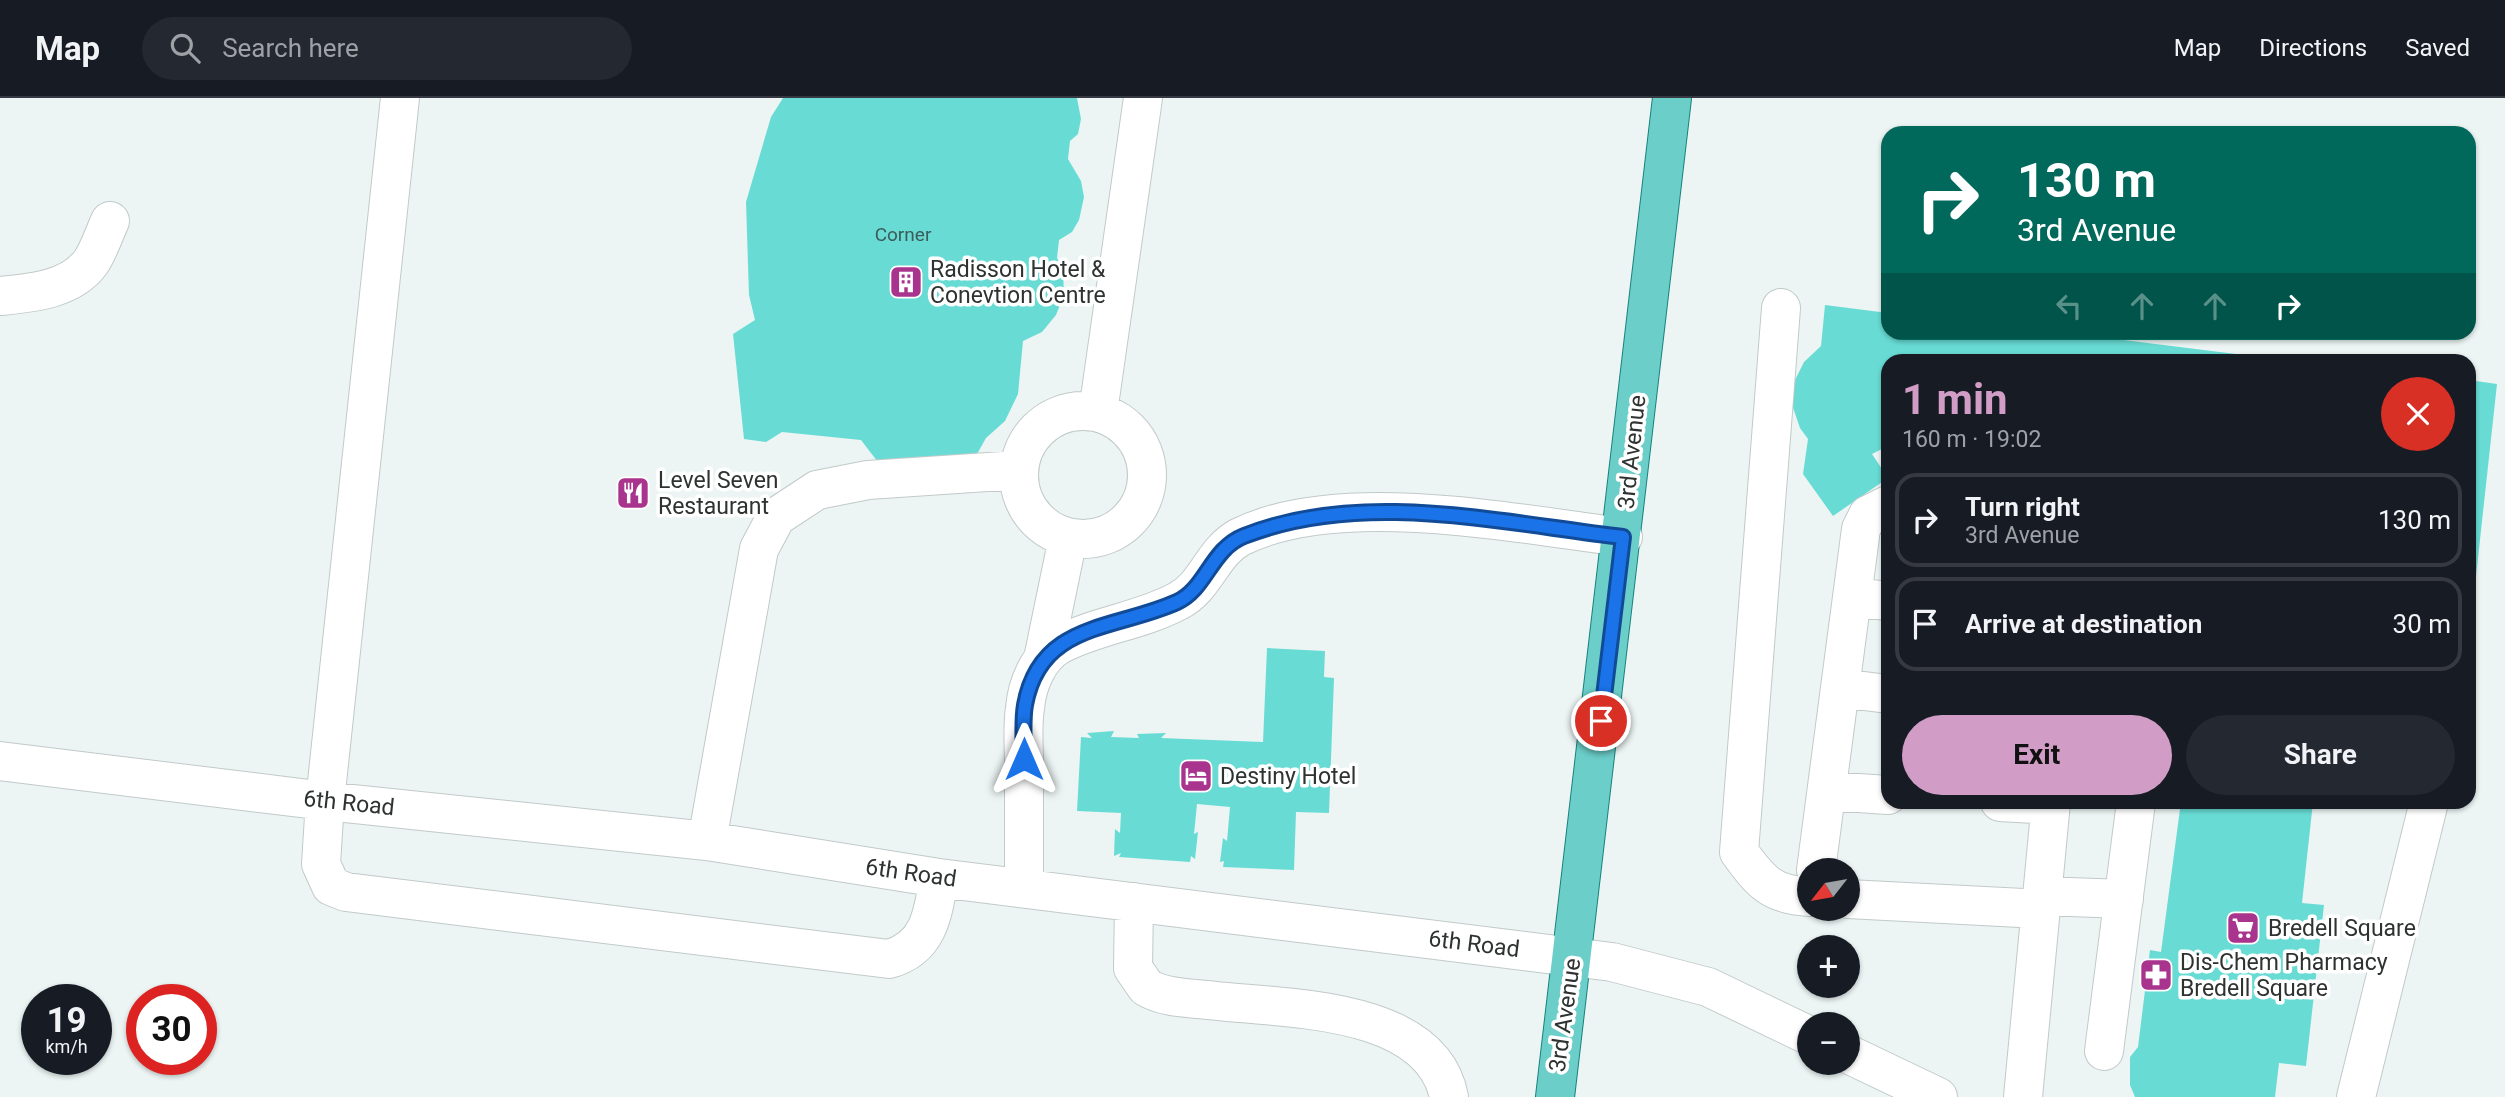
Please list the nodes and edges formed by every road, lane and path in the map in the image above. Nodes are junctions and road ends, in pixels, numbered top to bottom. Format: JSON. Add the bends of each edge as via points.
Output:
{"nodes":[{"id":1,"x":400,"y":98,"type":"edge"},
{"id":2,"x":1143,"y":98,"type":"edge"},
{"id":3,"x":1672,"y":98,"type":"edge"},
{"id":4,"x":110,"y":221,"type":"dead end"},
{"id":5,"x":0,"y":296,"type":"edge"},
{"id":6,"x":1781,"y":308,"type":"dead end"},
{"id":7,"x":1098,"y":412,"type":"junction"},
{"id":8,"x":1019,"y":470,"type":"junction"},
{"id":9,"x":1881,"y":508,"type":"edge"},
{"id":10,"x":1623,"y":537,"type":"junction"},
{"id":11,"x":1068,"y":538,"type":"junction"},
{"id":12,"x":1870,"y":599,"type":"edge"},
{"id":13,"x":1043,"y":659,"type":"junction"},
{"id":14,"x":1840,"y":688,"type":"junction"},
{"id":15,"x":1881,"y":693,"type":"edge"},
{"id":16,"x":0,"y":761,"type":"edge"},
{"id":17,"x":1828,"y":791,"type":"junction"},
{"id":18,"x":1881,"y":794,"type":"edge"},
{"id":19,"x":325,"y":801,"type":"junction"},
{"id":20,"x":2050,"y":809,"type":"edge"},
{"id":21,"x":2135,"y":809,"type":"edge"},
{"id":22,"x":2427,"y":809,"type":"edge"},
{"id":23,"x":707,"y":841,"type":"junction"},
{"id":24,"x":1818,"y":858,"type":"edge"},
{"id":25,"x":939,"y":878,"type":"junction"},
{"id":26,"x":1024,"y":888,"type":"junction"},
{"id":27,"x":1797,"y":896,"type":"edge"},
{"id":28,"x":1860,"y":899,"type":"edge"},
{"id":29,"x":2124,"y":899,"type":"junction"},
{"id":30,"x":1134,"y":902,"type":"junction"},
{"id":31,"x":2041,"y":902,"type":"junction"},
{"id":32,"x":1573,"y":957,"type":"junction"},
{"id":33,"x":1797,"y":1030,"type":"edge"},
{"id":34,"x":2104,"y":1051,"type":"dead end"},
{"id":35,"x":1860,"y":1060,"type":"edge"},
{"id":36,"x":1450,"y":1097,"type":"edge"},
{"id":37,"x":1555,"y":1097,"type":"edge"},
{"id":38,"x":1938,"y":1097,"type":"edge"},
{"id":39,"x":2023,"y":1097,"type":"edge"},
{"id":40,"x":2356,"y":1097,"type":"edge"}],
"edges":[{"from":1,"to":19,"type":"street"},
{"from":2,"to":7,"type":"street"},
{"from":3,"to":10,"type":"main road","name":"3rd Avenue"},
{"from":4,"to":5,"type":"street","via":[[90,263],[66,282]]},
{"from":6,"to":27,"type":"street","via":[[1739,852],[1759,879],[1786,896]]},
{"from":7,"to":8,"type":"street","via":[[1071,413],[1045,423],[1027,443]]},
{"from":7,"to":11,"type":"street","via":[[1115,419],[1140,445],[1146,463],[1144,499],[1121,528],[1096,538]]},
{"from":8,"to":11,"type":"street","via":[[1026,505],[1051,531]]},
{"from":8,"to":23,"type":"street","via":[[881,479],[817,490],[776,517],[759,549]]},
{"from":9,"to":12,"type":"street","via":[[1868,515],[1861,529]]},
{"from":10,"to":13,"type":"street","via":[[1452,514],[1358,514],[1280,524],[1224,548],[1178,602],[1094,629],[1056,646]]},
{"from":10,"to":32,"type":"main road","name":"3rd Avenue"},
{"from":11,"to":13,"type":"street"},
{"from":12,"to":14,"type":"street"},
{"from":13,"to":26,"type":"street","via":[[1024,707]]},
{"from":14,"to":15,"type":"street"},
{"from":14,"to":17,"type":"street"},
{"from":16,"to":19,"type":"street","name":"6th Road"},
{"from":17,"to":18,"type":"street"},
{"from":17,"to":24,"type":"street"},
{"from":19,"to":23,"type":"street","name":"6th Road"},
{"from":19,"to":25,"type":"street","via":[[321,864],[331,887],[346,892],[889,959],[905,955],[923,936],[934,910]]},
{"from":20,"to":31,"type":"street"},
{"from":21,"to":29,"type":"street"},
{"from":22,"to":40,"type":"street"},
{"from":23,"to":25,"type":"street","name":"6th Road"},
{"from":25,"to":26,"type":"street","name":"6th Road"},
{"from":26,"to":30,"type":"street","name":"6th Road"},
{"from":28,"to":31,"type":"street"},
{"from":29,"to":31,"type":"street"},
{"from":29,"to":34,"type":"street"},
{"from":30,"to":32,"type":"street","name":"6th Road"},
{"from":30,"to":36,"type":"street","via":[[1133,968],[1146,988],[1179,997],[1354,1017],[1385,1026],[1413,1043],[1434,1064]]},
{"from":31,"to":39,"type":"street"},
{"from":32,"to":33,"type":"street","name":"6th Road","via":[[1633,967],[1708,988]]},
{"from":32,"to":37,"type":"main road","name":"3rd Avenue"},
{"from":35,"to":38,"type":"street"}]}
